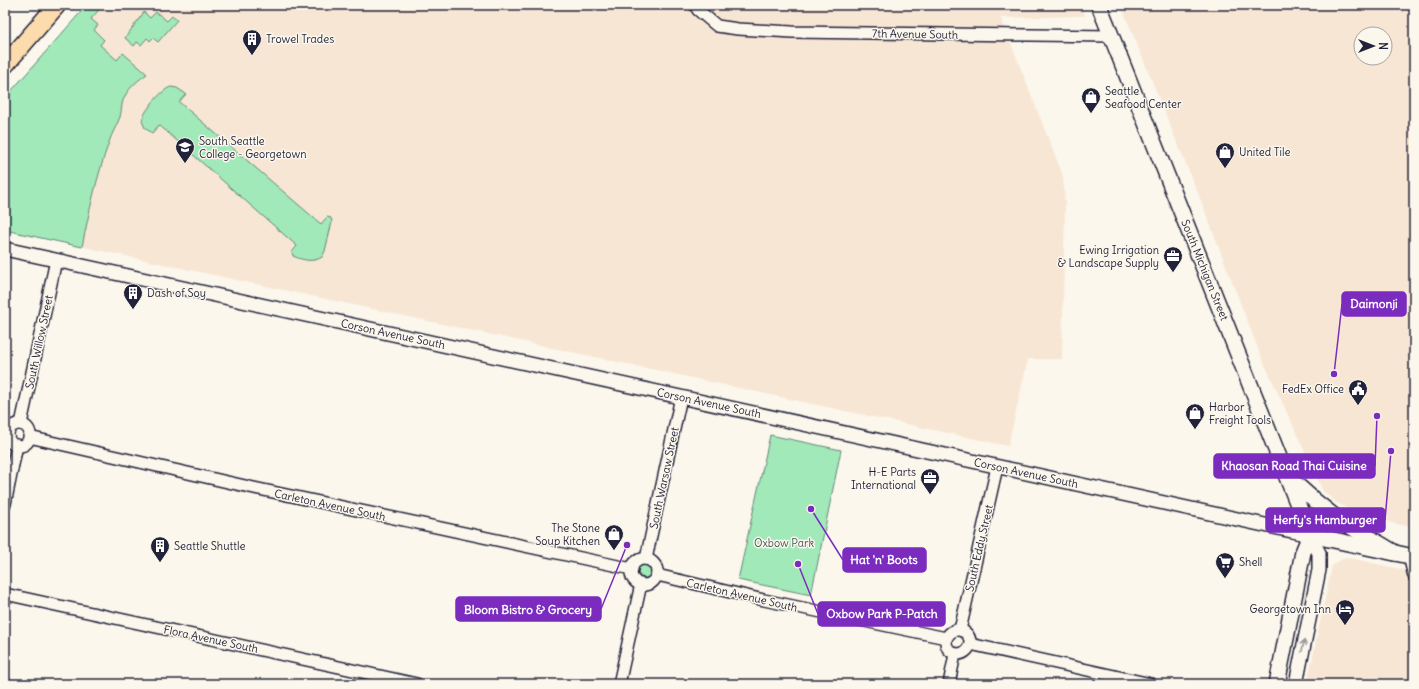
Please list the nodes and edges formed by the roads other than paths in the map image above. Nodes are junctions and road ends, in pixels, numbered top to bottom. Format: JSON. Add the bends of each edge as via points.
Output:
{"nodes":[{"id":1,"x":57,"y":5,"type":"edge"},
{"id":2,"x":695,"y":5,"type":"edge"},
{"id":3,"x":1099,"y":5,"type":"edge"},
{"id":4,"x":1112,"y":36,"type":"junction"},
{"id":5,"x":5,"y":65,"type":"edge"},
{"id":6,"x":5,"y":250,"type":"edge"},
{"id":7,"x":56,"y":260,"type":"junction"},
{"id":8,"x":681,"y":397,"type":"junction"},
{"id":9,"x":21,"y":424,"type":"junction"},
{"id":10,"x":7,"y":432,"type":"edge"},
{"id":11,"x":29,"y":437,"type":"junction"},
{"id":12,"x":17,"y":445,"type":"junction"},
{"id":13,"x":997,"y":467,"type":"junction"},
{"id":14,"x":1286,"y":476,"type":"junction"},
{"id":15,"x":5,"y":504,"type":"edge"},
{"id":16,"x":1310,"y":535,"type":"junction"},
{"id":17,"x":1406,"y":555,"type":"edge"},
{"id":18,"x":646,"y":559,"type":"junction"},
{"id":19,"x":632,"y":569,"type":"junction"},
{"id":20,"x":657,"y":575,"type":"junction"},
{"id":21,"x":1414,"y":576,"type":"edge"},
{"id":22,"x":641,"y":584,"type":"junction"},
{"id":23,"x":5,"y":594,"type":"edge"},
{"id":24,"x":960,"y":630,"type":"junction"},
{"id":25,"x":946,"y":638,"type":"junction"},
{"id":26,"x":970,"y":644,"type":"junction"},
{"id":27,"x":955,"y":654,"type":"junction"},
{"id":28,"x":417,"y":684,"type":"edge"},
{"id":29,"x":619,"y":684,"type":"edge"},
{"id":30,"x":949,"y":684,"type":"edge"},
{"id":31,"x":1151,"y":684,"type":"edge"},
{"id":32,"x":1277,"y":684,"type":"edge"},
{"id":33,"x":1296,"y":684,"type":"edge"}],
"edges":[{"from":1,"to":5,"type":"main road"},
{"from":2,"to":4,"type":"street","name":"7th Avenue South","via":[[717,26],[738,29]]},
{"from":3,"to":4,"type":"main road","name":"South Michigan Street"},
{"from":4,"to":14,"type":"main road","name":"South Michigan Street"},
{"from":6,"to":7,"type":"street","name":"Corson Avenue South"},
{"from":7,"to":8,"type":"street","name":"Corson Avenue South"},
{"from":7,"to":9,"type":"street","name":"South Willow Street"},
{"from":8,"to":13,"type":"street","name":"Corson Avenue South"},
{"from":8,"to":18,"type":"street","name":"South Warsaw Street"},
{"from":9,"to":10,"type":"street","via":[[13,426]]},
{"from":9,"to":11,"type":"street","via":[[28,429]]},
{"from":10,"to":12,"type":"street","via":[[10,441]]},
{"from":11,"to":12,"type":"street","via":[[23,445]]},
{"from":11,"to":19,"type":"street","name":"Carleton Avenue South"},
{"from":12,"to":15,"type":"street"},
{"from":13,"to":16,"type":"street","name":"Corson Avenue South"},
{"from":13,"to":24,"type":"street","name":"South Eddy Street"},
{"from":14,"to":16,"type":"main road","name":"South Michigan Street"},
{"from":14,"to":17,"type":"main road","via":[[1335,517]]},
{"from":16,"to":17,"type":"main road","name":"Corson Avenue South"},
{"from":16,"to":32,"type":"main road","via":[[1303,552]]},
{"from":33,"to":16,"type":"street","one_way":true,"via":[[1319,570],[1319,553]]},
{"from":17,"to":21,"type":"street"},
{"from":18,"to":19,"type":"street","via":[[635,563]]},
{"from":18,"to":20,"type":"street","via":[[654,563]]},
{"from":19,"to":22,"type":"street","via":[[633,578]]},
{"from":20,"to":22,"type":"street","via":[[652,582]]},
{"from":20,"to":25,"type":"street","name":"Carleton Avenue South"},
{"from":22,"to":29,"type":"street"},
{"from":23,"to":28,"type":"street","name":"Flora Avenue South"},
{"from":24,"to":25,"type":"street","via":[[952,630]]},
{"from":24,"to":26,"type":"street","via":[[967,634]]},
{"from":25,"to":27,"type":"street","via":[[946,647]]},
{"from":26,"to":27,"type":"street","via":[[964,652]]},
{"from":26,"to":31,"type":"street"},
{"from":27,"to":30,"type":"street"}]}
